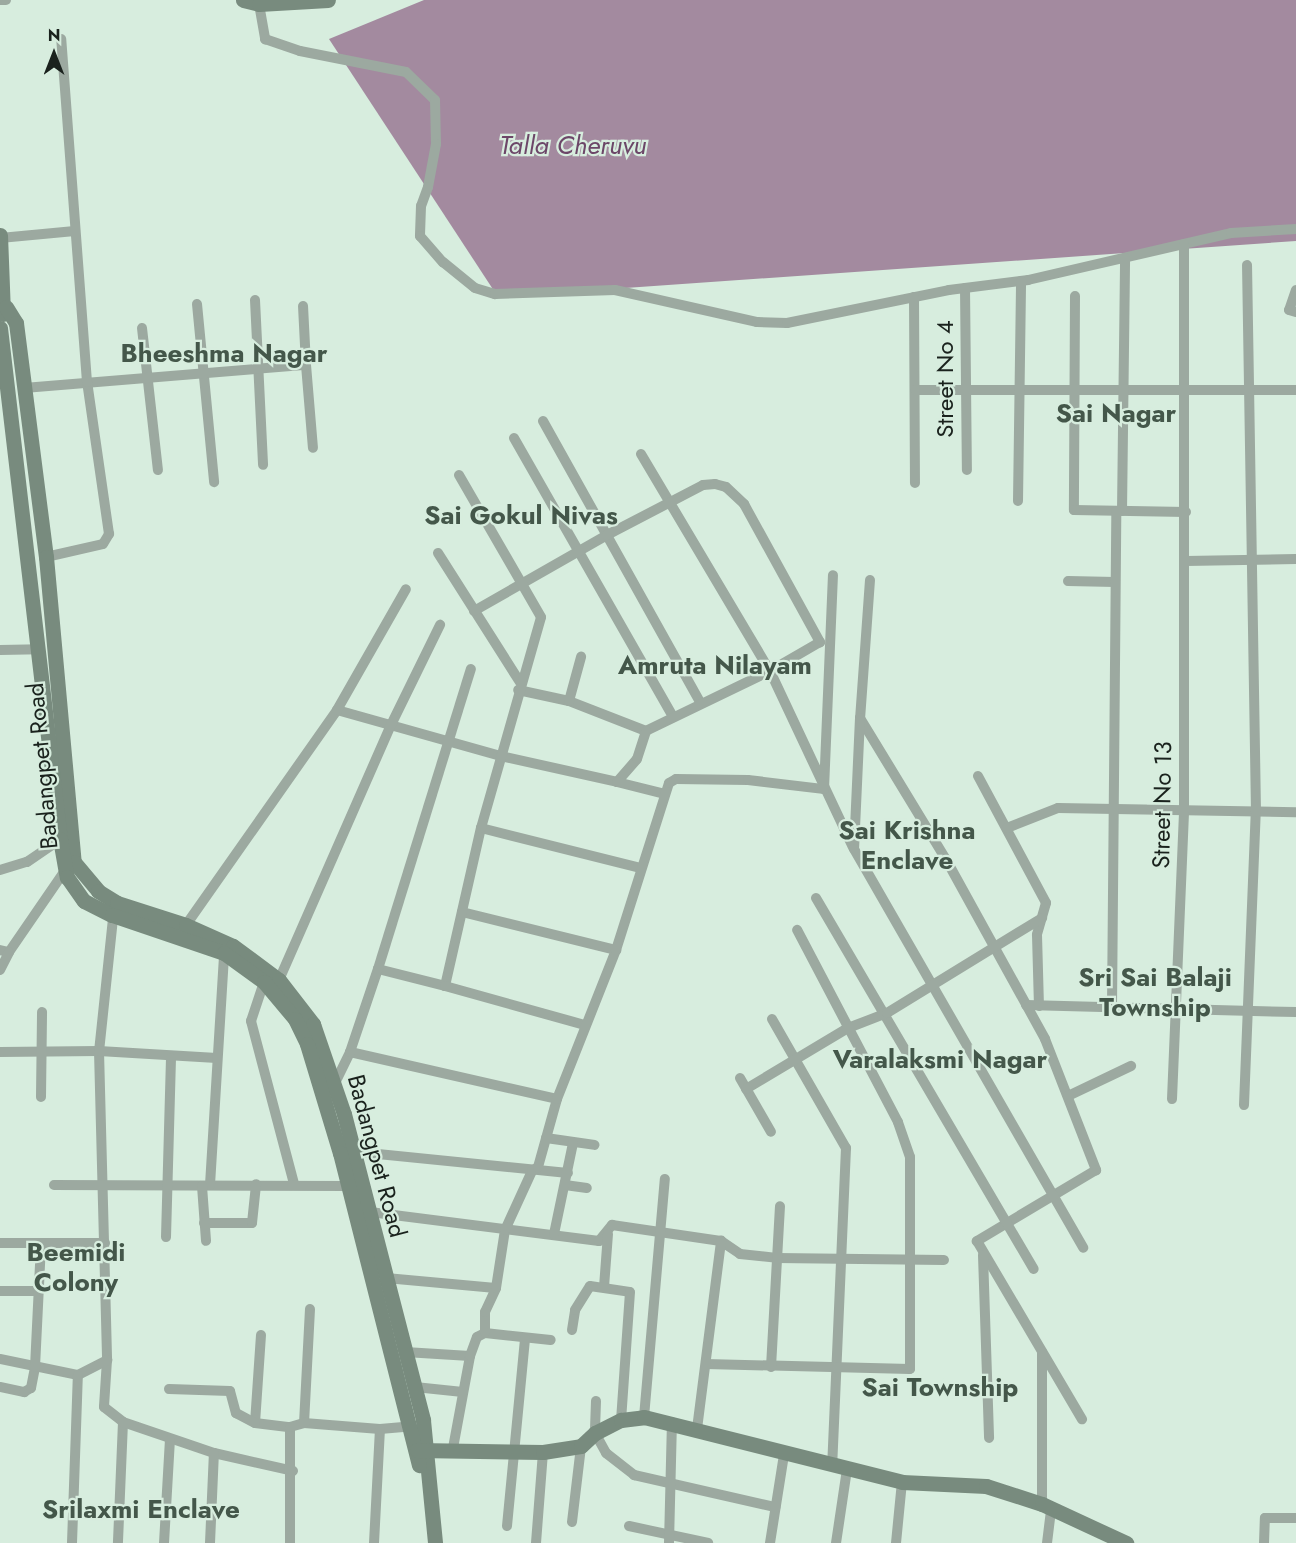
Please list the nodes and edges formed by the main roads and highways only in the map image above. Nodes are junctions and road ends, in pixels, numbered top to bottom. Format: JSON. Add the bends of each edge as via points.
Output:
{"nodes":[{"id":1,"x":243,"y":0,"type":"edge"},
{"id":2,"x":328,"y":0,"type":"edge"},
{"id":3,"x":264,"y":2,"type":"edge"},
{"id":4,"x":0,"y":236,"type":"edge"},
{"id":5,"x":2,"y":270,"type":"edge"},
{"id":6,"x":3,"y":307,"type":"edge"},
{"id":7,"x":0,"y":323,"type":"edge"},
{"id":8,"x":0,"y":328,"type":"edge"},
{"id":9,"x":6,"y":426,"type":"edge"},
{"id":10,"x":50,"y":601,"type":"junction"},
{"id":11,"x":33,"y":602,"type":"junction"},
{"id":12,"x":65,"y":836,"type":"junction"},
{"id":13,"x":114,"y":909,"type":"junction"},
{"id":14,"x":271,"y":981,"type":"junction"},
{"id":15,"x":347,"y":1151,"type":"junction"},
{"id":16,"x":422,"y":1449,"type":"junction"},
{"id":17,"x":1106,"y":1539,"type":"edge"},
{"id":18,"x":427,"y":1543,"type":"edge"},
{"id":19,"x":435,"y":1543,"type":"edge"},
{"id":20,"x":1126,"y":1543,"type":"edge"}],
"edges":[{"from":1,"to":3,"type":"main road"},
{"from":2,"to":3,"type":"main road"},
{"from":4,"to":5,"type":"main road","name":"Badangpet Road"},
{"from":5,"to":6,"type":"main road","name":"Badangpet Road"},
{"from":6,"to":7,"type":"main road","name":"Badangpet Road"},
{"from":6,"to":10,"type":"main road","name":"Badangpet Road","via":[[16,323]]},
{"from":8,"to":9,"type":"main road","name":"Badangpet Road"},
{"from":9,"to":11,"type":"main road","name":"Badangpet Road"},
{"from":10,"to":11,"type":"main road"},
{"from":10,"to":12,"type":"main road","name":"Badangpet Road"},
{"from":11,"to":12,"type":"main road","name":"Badangpet Road"},
{"from":12,"to":13,"type":"main road","name":"Badangpet Road","via":[[72,888],[84,901]]},
{"from":13,"to":14,"type":"main road","name":"Badangpet Road","via":[[224,953]]},
{"from":13,"to":14,"type":"main road","name":"Badangpet Road","via":[[186,925],[233,945]]},
{"from":14,"to":15,"type":"main road","name":"Badangpet Road","via":[[308,1044]]},
{"from":14,"to":15,"type":"main road","name":"Badangpet Road","via":[[313,1024],[335,1083]]},
{"from":15,"to":16,"type":"main road","name":"Badangpet Road","via":[[370,1212],[415,1387]]},
{"from":15,"to":16,"type":"main road","name":"Badangpet Road","via":[[348,1186],[412,1426]]},
{"from":16,"to":17,"type":"main road","via":[[543,1452],[581,1446],[621,1420],[644,1418],[902,1482],[986,1486],[1046,1507]]},
{"from":16,"to":18,"type":"main road","name":"Badangpet Road"},
{"from":16,"to":19,"type":"main road","name":"Badangpet Road"},
{"from":17,"to":20,"type":"main road"}]}
